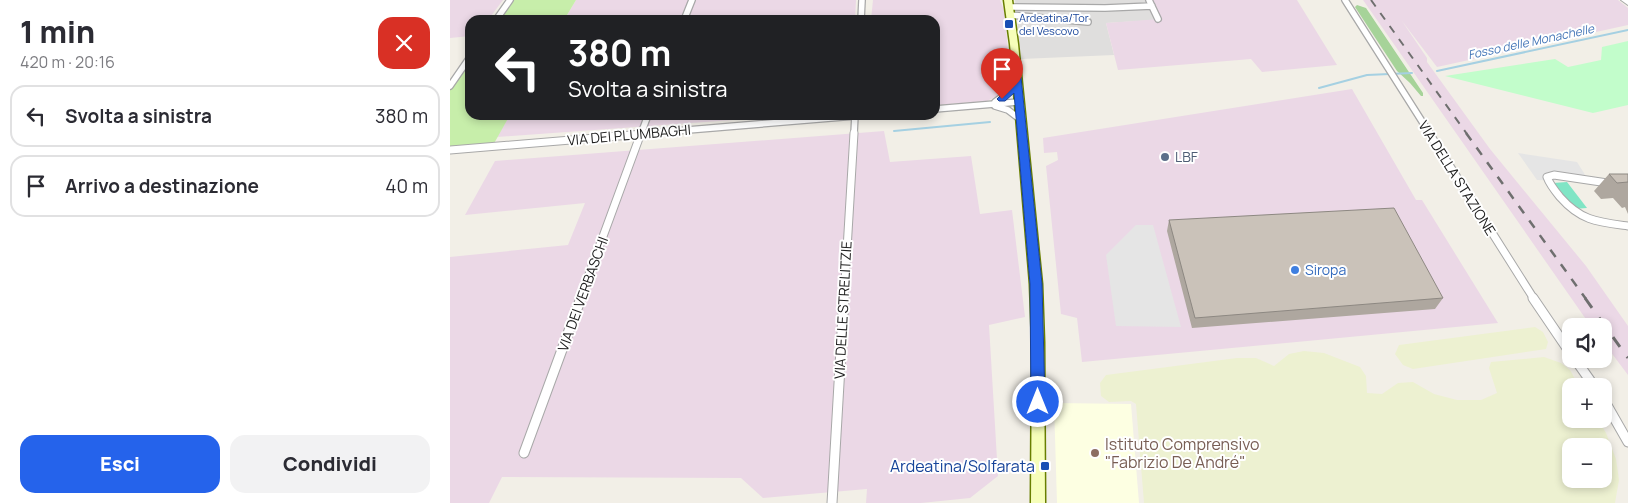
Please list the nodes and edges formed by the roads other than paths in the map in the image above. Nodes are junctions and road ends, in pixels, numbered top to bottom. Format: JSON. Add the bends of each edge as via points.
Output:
{"nodes":[{"id":1,"x":510,"y":0,"type":"edge"},
{"id":2,"x":692,"y":0,"type":"edge"},
{"id":3,"x":862,"y":0,"type":"edge"},
{"id":4,"x":1345,"y":0,"type":"edge"},
{"id":5,"x":1624,"y":0,"type":"edge"},
{"id":6,"x":1150,"y":3,"type":"edge"},
{"id":7,"x":1628,"y":3,"type":"edge"},
{"id":8,"x":1009,"y":7,"type":"edge"},
{"id":9,"x":500,"y":15,"type":"edge"},
{"id":10,"x":686,"y":15,"type":"edge"},
{"id":11,"x":861,"y":15,"type":"edge"},
{"id":12,"x":1158,"y":19,"type":"dead end"},
{"id":13,"x":1088,"y":22,"type":"dead end"},
{"id":14,"x":465,"y":64,"type":"edge"},
{"id":15,"x":1017,"y":77,"type":"junction"},
{"id":16,"x":450,"y":86,"type":"edge"},
{"id":17,"x":1019,"y":102,"type":"junction"},
{"id":18,"x":991,"y":104,"type":"junction"},
{"id":19,"x":940,"y":109,"type":"edge"},
{"id":20,"x":646,"y":120,"type":"edge"},
{"id":21,"x":810,"y":120,"type":"edge"},
{"id":22,"x":855,"y":120,"type":"edge"},
{"id":23,"x":1021,"y":120,"type":"junction"},
{"id":24,"x":641,"y":135,"type":"junction"},
{"id":25,"x":450,"y":150,"type":"edge"},
{"id":26,"x":1628,"y":186,"type":"edge"},
{"id":27,"x":1628,"y":226,"type":"edge"},
{"id":28,"x":1562,"y":342,"type":"edge"},
{"id":29,"x":1612,"y":414,"type":"edge"},
{"id":30,"x":1628,"y":442,"type":"edge"},
{"id":31,"x":524,"y":453,"type":"dead end"},
{"id":32,"x":832,"y":503,"type":"edge"},
{"id":33,"x":1038,"y":503,"type":"edge"}],
"edges":[{"from":1,"to":9,"type":"street"},
{"from":2,"to":10,"type":"street"},
{"from":3,"to":11,"type":"street"},
{"from":4,"to":28,"type":"street","name":"VIA DELLA STAZIONE"},
{"from":5,"to":7,"type":"street"},
{"from":6,"to":8,"type":"street","via":[[1105,8]]},
{"from":6,"to":12,"type":"street"},
{"from":8,"to":13,"type":"street"},
{"from":8,"to":15,"type":"main road"},
{"from":14,"to":16,"type":"street"},
{"from":15,"to":17,"type":"main road"},
{"from":15,"to":18,"type":"street","via":[[1007,95]]},
{"from":17,"to":18,"type":"street"},
{"from":17,"to":23,"type":"main road"},
{"from":18,"to":19,"type":"street"},
{"from":18,"to":23,"type":"street","via":[[1008,110]]},
{"from":20,"to":24,"type":"street","name":"VIA DEI VERBASCHI"},
{"from":21,"to":24,"type":"street","name":"VIA DEI PLUMBAGHI"},
{"from":22,"to":32,"type":"street","name":"VIA DELLE STRELITZIE"},
{"from":23,"to":33,"type":"main road","via":[[1036,284]]},
{"from":24,"to":25,"type":"street","name":"VIA DEI PLUMBAGHI"},
{"from":24,"to":31,"type":"street","name":"VIA DEI VERBASCHI"},
{"from":26,"to":27,"type":"street","via":[[1554,175],[1547,177],[1578,216],[1592,222]]},
{"from":29,"to":30,"type":"street"}]}
